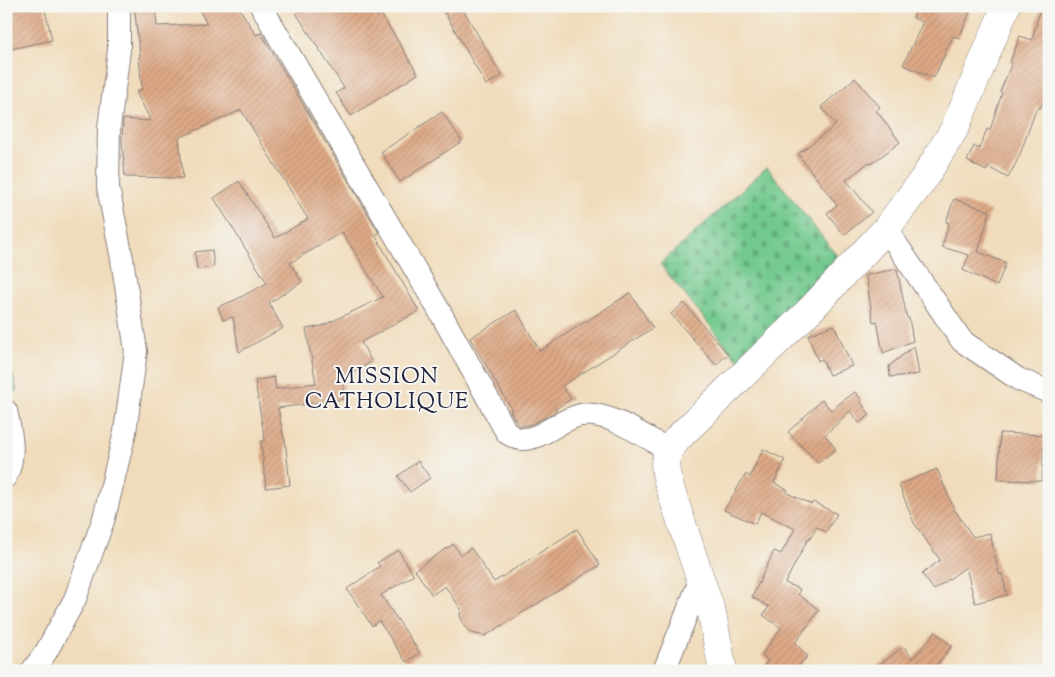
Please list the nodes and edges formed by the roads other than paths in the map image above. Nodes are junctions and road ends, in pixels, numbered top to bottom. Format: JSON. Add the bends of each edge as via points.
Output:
{"nodes":[{"id":1,"x":119,"y":6,"type":"edge"},
{"id":2,"x":261,"y":6,"type":"edge"},
{"id":3,"x":1006,"y":6,"type":"edge"},
{"id":4,"x":886,"y":229,"type":"junction"},
{"id":5,"x":1049,"y":392,"type":"edge"},
{"id":6,"x":6,"y":411,"type":"edge"},
{"id":7,"x":669,"y":450,"type":"junction"},
{"id":8,"x":6,"y":476,"type":"edge"},
{"id":9,"x":701,"y":578,"type":"junction"},
{"id":10,"x":32,"y":671,"type":"edge"},
{"id":11,"x":664,"y":671,"type":"edge"},
{"id":12,"x":723,"y":671,"type":"edge"}],
"edges":[{"from":1,"to":10,"type":"street","via":[[119,50],[109,128],[108,187],[136,351],[126,432],[104,518],[75,599]]},
{"from":2,"to":7,"type":"street","via":[[440,312],[506,433],[519,439],[534,437],[581,415],[603,416]]},
{"from":3,"to":4,"type":"street","via":[[955,128],[923,180]]},
{"from":4,"to":5,"type":"street","via":[[962,341],[1018,379]]},
{"from":4,"to":7,"type":"street","via":[[813,307]]},
{"from":6,"to":8,"type":"street","via":[[12,446],[11,465]]},
{"from":7,"to":9,"type":"street","via":[[665,469]]},
{"from":9,"to":11,"type":"street"},
{"from":9,"to":12,"type":"street"}]}
